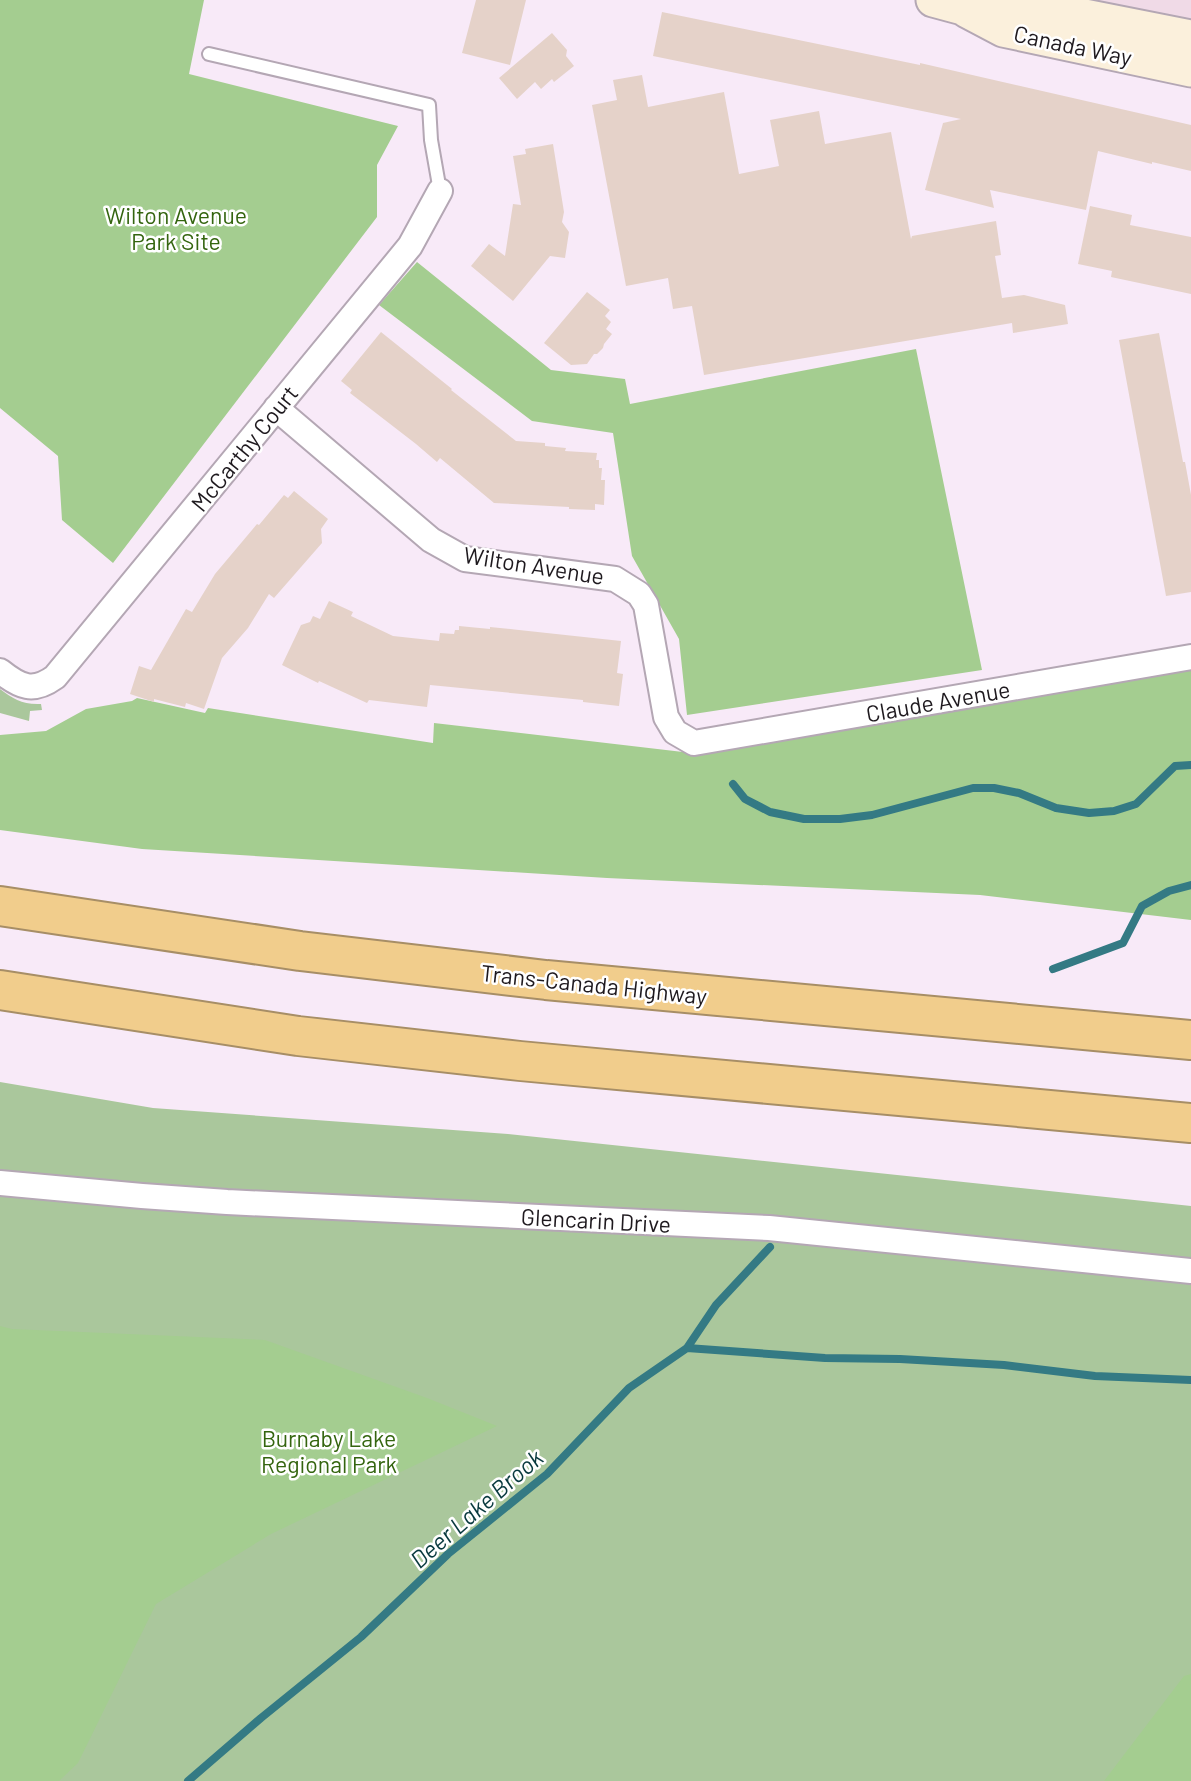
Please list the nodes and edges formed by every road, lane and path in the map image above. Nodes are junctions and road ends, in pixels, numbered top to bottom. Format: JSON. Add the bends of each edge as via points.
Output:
{"nodes":[{"id":1,"x":946,"y":3,"type":"edge"},
{"id":2,"x":1191,"y":37,"type":"edge"},
{"id":3,"x":209,"y":54,"type":"dead end"},
{"id":4,"x":1191,"y":71,"type":"edge"},
{"id":5,"x":440,"y":191,"type":"joint"},
{"id":6,"x":276,"y":408,"type":"junction"},
{"id":7,"x":1191,"y":657,"type":"edge"},
{"id":8,"x":0,"y":671,"type":"edge"},
{"id":9,"x":685,"y":740,"type":"joint"},
{"id":10,"x":0,"y":906,"type":"edge"},
{"id":11,"x":0,"y":990,"type":"edge"},
{"id":12,"x":1191,"y":1040,"type":"edge"},
{"id":13,"x":1191,"y":1123,"type":"edge"},
{"id":14,"x":0,"y":1183,"type":"edge"},
{"id":15,"x":1191,"y":1270,"type":"edge"}],
"edges":[{"from":1,"to":2,"type":"main road","name":"Canada Way","via":[[1049,9]]},
{"from":1,"to":4,"type":"main road","name":"Canada Way","via":[[1003,30]]},
{"from":3,"to":5,"type":"lane","via":[[429,105]]},
{"from":5,"to":6,"type":"street","name":"McCarthy Court","via":[[410,246]]},
{"from":6,"to":8,"type":"street","name":"McCarthy Court","via":[[55,677],[30,687]]},
{"from":6,"to":9,"type":"street","name":"Wilton Avenue","via":[[431,540],[465,559],[615,579],[639,594],[646,605],[666,717]]},
{"from":7,"to":9,"type":"street","name":"Claude Avenue","via":[[704,742]]},
{"from":10,"to":12,"type":"highway","name":"Trans-Canada Highway","via":[[300,951],[546,980]]},
{"from":11,"to":13,"type":"highway","via":[[312,1038]]},
{"from":14,"to":15,"type":"street","name":"Glencarin Drive","via":[[227,1202],[769,1228]]}]}
